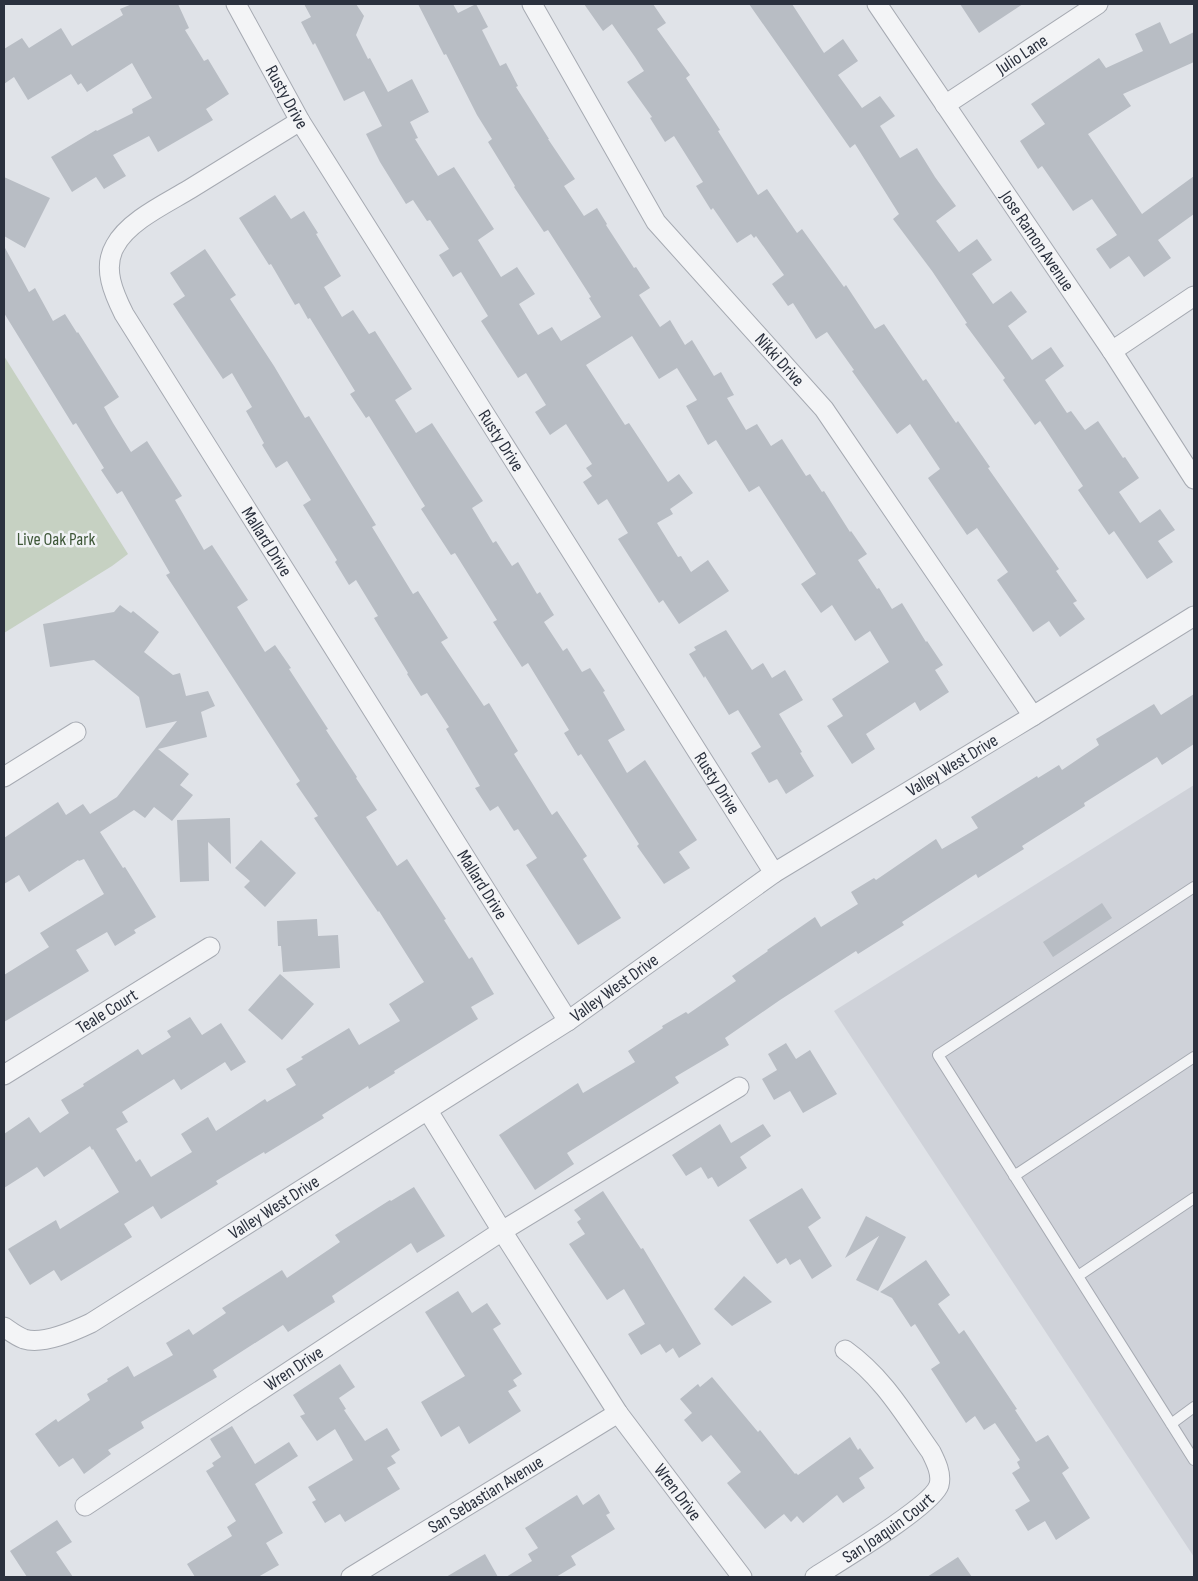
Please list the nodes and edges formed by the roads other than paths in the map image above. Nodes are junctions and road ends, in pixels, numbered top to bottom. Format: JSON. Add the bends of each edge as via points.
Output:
{"nodes":[{"id":1,"x":236,"y":4,"type":"edge"},
{"id":2,"x":532,"y":4,"type":"edge"},
{"id":3,"x":877,"y":4,"type":"edge"},
{"id":4,"x":1098,"y":4,"type":"edge"},
{"id":5,"x":945,"y":105,"type":"junction"},
{"id":6,"x":300,"y":120,"type":"junction"},
{"id":7,"x":1194,"y":296,"type":"edge"},
{"id":8,"x":1112,"y":351,"type":"junction"},
{"id":9,"x":1194,"y":479,"type":"edge"},
{"id":10,"x":1194,"y":616,"type":"edge"},
{"id":11,"x":1033,"y":716,"type":"junction"},
{"id":12,"x":76,"y":732,"type":"dead end"},
{"id":13,"x":4,"y":777,"type":"edge"},
{"id":14,"x":774,"y":873,"type":"junction"},
{"id":15,"x":1194,"y":887,"type":"edge"},
{"id":16,"x":210,"y":947,"type":"dead end"},
{"id":17,"x":568,"y":1021,"type":"junction"},
{"id":18,"x":1194,"y":1057,"type":"edge"},
{"id":19,"x":4,"y":1075,"type":"edge"},
{"id":20,"x":739,"y":1087,"type":"dead end"},
{"id":21,"x":428,"y":1111,"type":"junction"},
{"id":22,"x":1014,"y":1176,"type":"junction"},
{"id":23,"x":1194,"y":1198,"type":"edge"},
{"id":24,"x":502,"y":1231,"type":"junction"},
{"id":25,"x":1078,"y":1276,"type":"junction"},
{"id":26,"x":4,"y":1327,"type":"edge"},
{"id":27,"x":845,"y":1350,"type":"dead end"},
{"id":28,"x":1194,"y":1408,"type":"edge"},
{"id":29,"x":618,"y":1413,"type":"junction"},
{"id":30,"x":1172,"y":1424,"type":"junction"},
{"id":31,"x":1194,"y":1460,"type":"edge"},
{"id":32,"x":85,"y":1506,"type":"dead end"},
{"id":33,"x":351,"y":1577,"type":"edge"},
{"id":34,"x":742,"y":1577,"type":"edge"},
{"id":35,"x":815,"y":1577,"type":"edge"}],
"edges":[{"from":1,"to":6,"type":"street","name":"Rusty Drive"},
{"from":2,"to":11,"type":"street","name":"Nikki Drive","via":[[656,222],[824,409]]},
{"from":3,"to":5,"type":"street","name":"Jose Ramon Avenue"},
{"from":4,"to":5,"type":"street","name":"Julio Lane"},
{"from":5,"to":8,"type":"street","name":"Jose Ramon Avenue"},
{"from":6,"to":14,"type":"street","name":"Rusty Drive"},
{"from":6,"to":17,"type":"street","name":"Mallard Drive","via":[[151,213],[125,233],[110,260],[113,288],[124,314]]},
{"from":7,"to":8,"type":"street"},
{"from":8,"to":9,"type":"street","name":"Jose Ramon Avenue"},
{"from":10,"to":11,"type":"street","name":"Valley West Drive"},
{"from":11,"to":14,"type":"street","name":"Valley West Drive"},
{"from":12,"to":13,"type":"street"},
{"from":14,"to":17,"type":"street","name":"Valley West Drive"},
{"from":15,"to":22,"type":"lane","via":[[938,1055]]},
{"from":16,"to":19,"type":"street","name":"Teale Court"},
{"from":17,"to":21,"type":"street","name":"Valley West Drive"},
{"from":18,"to":22,"type":"lane"},
{"from":20,"to":24,"type":"street","name":"Wren Drive"},
{"from":21,"to":24,"type":"street","name":"Wren Drive"},
{"from":21,"to":26,"type":"street","name":"Valley West Drive","via":[[91,1323],[42,1340],[26,1340]]},
{"from":22,"to":25,"type":"lane"},
{"from":23,"to":25,"type":"lane"},
{"from":24,"to":29,"type":"street","name":"Wren Drive"},
{"from":24,"to":32,"type":"street","name":"Wren Drive"},
{"from":25,"to":30,"type":"lane"},
{"from":27,"to":35,"type":"street","name":"San Joaquin Court","via":[[874,1374],[931,1452],[939,1474],[939,1485],[914,1512]]},
{"from":28,"to":30,"type":"lane"},
{"from":29,"to":33,"type":"street","name":"San Sebastian Avenue"},
{"from":29,"to":34,"type":"street","name":"Wren Drive"},
{"from":30,"to":31,"type":"lane"}]}
